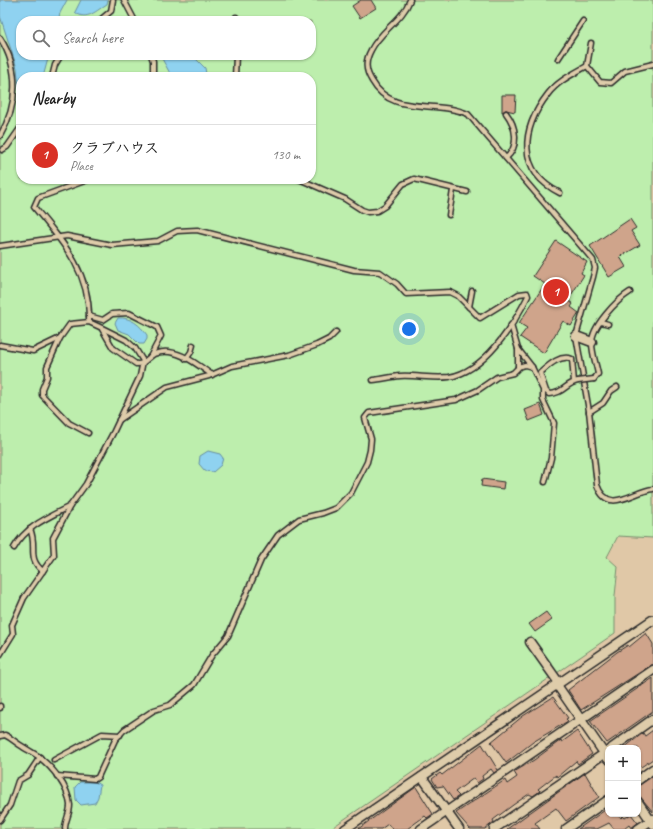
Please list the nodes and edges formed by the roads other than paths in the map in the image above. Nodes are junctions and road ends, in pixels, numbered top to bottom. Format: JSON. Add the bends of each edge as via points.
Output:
{"nodes":[{"id":1,"x":113,"y":0,"type":"edge"},
{"id":2,"x":124,"y":0,"type":"edge"},
{"id":3,"x":410,"y":0,"type":"edge"},
{"id":4,"x":106,"y":16,"type":"edge"},
{"id":5,"x":132,"y":16,"type":"edge"},
{"id":6,"x":583,"y":21,"type":"dead end"},
{"id":7,"x":0,"y":38,"type":"edge"},
{"id":8,"x":591,"y":43,"type":"dead end"},
{"id":9,"x":558,"y":59,"type":"dead end"},
{"id":10,"x":58,"y":60,"type":"edge"},
{"id":11,"x":153,"y":60,"type":"edge"},
{"id":12,"x":236,"y":60,"type":"edge"},
{"id":13,"x":653,"y":64,"type":"edge"},
{"id":14,"x":587,"y":66,"type":"junction"},
{"id":15,"x":53,"y":72,"type":"edge"},
{"id":16,"x":153,"y":72,"type":"edge"},
{"id":17,"x":235,"y":72,"type":"edge"},
{"id":18,"x":506,"y":113,"type":"dead end"},
{"id":19,"x":16,"y":135,"type":"edge"},
{"id":20,"x":0,"y":136,"type":"edge"},
{"id":21,"x":2,"y":150,"type":"dead end"},
{"id":22,"x":506,"y":158,"type":"junction"},
{"id":23,"x":76,"y":184,"type":"edge"},
{"id":24,"x":311,"y":184,"type":"edge"},
{"id":25,"x":453,"y":190,"type":"junction"},
{"id":26,"x":466,"y":192,"type":"dead end"},
{"id":27,"x":560,"y":193,"type":"dead end"},
{"id":28,"x":449,"y":214,"type":"dead end"},
{"id":29,"x":58,"y":236,"type":"junction"},
{"id":30,"x":0,"y":246,"type":"edge"},
{"id":31,"x":472,"y":291,"type":"dead end"},
{"id":32,"x":630,"y":292,"type":"dead end"},
{"id":33,"x":469,"y":307,"type":"junction"},
{"id":34,"x":89,"y":316,"type":"junction"},
{"id":35,"x":89,"y":322,"type":"junction"},
{"id":36,"x":601,"y":322,"type":"junction"},
{"id":37,"x":608,"y":324,"type":"dead end"},
{"id":38,"x":511,"y":325,"type":"junction"},
{"id":39,"x":102,"y":328,"type":"junction"},
{"id":40,"x":336,"y":332,"type":"dead end"},
{"id":41,"x":576,"y":336,"type":"junction"},
{"id":42,"x":60,"y":338,"type":"junction"},
{"id":43,"x":592,"y":342,"type":"junction"},
{"id":44,"x":0,"y":345,"type":"edge"},
{"id":45,"x":193,"y":345,"type":"dead end"},
{"id":46,"x":518,"y":349,"type":"junction"},
{"id":47,"x":150,"y":357,"type":"junction"},
{"id":48,"x":186,"y":359,"type":"junction"},
{"id":49,"x":143,"y":364,"type":"junction"},
{"id":50,"x":532,"y":367,"type":"junction"},
{"id":51,"x":518,"y":368,"type":"junction"},
{"id":52,"x":212,"y":375,"type":"junction"},
{"id":53,"x":373,"y":380,"type":"dead end"},
{"id":54,"x":576,"y":382,"type":"junction"},
{"id":55,"x":617,"y":388,"type":"dead end"},
{"id":56,"x":589,"y":412,"type":"junction"},
{"id":57,"x":118,"y":420,"type":"junction"},
{"id":58,"x":88,"y":433,"type":"dead end"},
{"id":59,"x":545,"y":482,"type":"dead end"},
{"id":60,"x":653,"y":489,"type":"edge"},
{"id":61,"x":70,"y":506,"type":"junction"},
{"id":62,"x":30,"y":529,"type":"junction"},
{"id":63,"x":14,"y":548,"type":"dead end"},
{"id":64,"x":43,"y":571,"type":"junction"},
{"id":65,"x":653,"y":621,"type":"edge"},
{"id":66,"x":530,"y":642,"type":"dead end"},
{"id":67,"x":0,"y":655,"type":"edge"},
{"id":68,"x":653,"y":670,"type":"edge"},
{"id":69,"x":558,"y":684,"type":"junction"},
{"id":70,"x":653,"y":719,"type":"edge"},
{"id":71,"x":581,"y":720,"type":"junction"},
{"id":72,"x":120,"y":735,"type":"junction"},
{"id":73,"x":0,"y":736,"type":"edge"},
{"id":74,"x":616,"y":745,"type":"edge"},
{"id":75,"x":605,"y":751,"type":"edge"},
{"id":76,"x":605,"y":755,"type":"edge"},
{"id":77,"x":40,"y":757,"type":"junction"},
{"id":78,"x":54,"y":760,"type":"dead end"},
{"id":79,"x":653,"y":770,"type":"edge"},
{"id":80,"x":58,"y":776,"type":"junction"},
{"id":81,"x":422,"y":777,"type":"junction"},
{"id":82,"x":641,"y":778,"type":"edge"},
{"id":83,"x":605,"y":802,"type":"edge"},
{"id":84,"x":641,"y":806,"type":"edge"},
{"id":85,"x":446,"y":812,"type":"junction"},
{"id":86,"x":0,"y":820,"type":"edge"},
{"id":87,"x":652,"y":821,"type":"edge"},
{"id":88,"x":65,"y":829,"type":"edge"},
{"id":89,"x":345,"y":829,"type":"edge"},
{"id":90,"x":421,"y":829,"type":"edge"},
{"id":91,"x":459,"y":829,"type":"edge"},
{"id":92,"x":494,"y":829,"type":"edge"},
{"id":93,"x":566,"y":829,"type":"edge"},
{"id":94,"x":638,"y":829,"type":"edge"}],
"edges":[{"from":1,"to":4,"type":"lane","via":[[111,12]]},
{"from":2,"to":5,"type":"lane"},
{"from":3,"to":22,"type":"lane","via":[[405,12],[377,40],[371,50],[366,66],[373,83],[381,93],[399,104],[455,109],[468,114]]},
{"from":6,"to":9,"type":"lane"},
{"from":7,"to":20,"type":"lane","via":[[11,64],[15,96],[14,106]]},
{"from":8,"to":14,"type":"lane"},
{"from":10,"to":15,"type":"lane"},
{"from":11,"to":16,"type":"lane"},
{"from":12,"to":17,"type":"lane"},
{"from":13,"to":14,"type":"lane","via":[[631,68],[606,84],[595,77]]},
{"from":14,"to":27,"type":"lane","via":[[567,77],[548,94],[538,109],[528,136],[528,155],[533,171],[550,188]]},
{"from":18,"to":22,"type":"lane","via":[[511,120],[515,136],[511,154]]},
{"from":19,"to":21,"type":"lane"},
{"from":22,"to":41,"type":"lane","via":[[593,260],[593,277]]},
{"from":23,"to":29,"type":"lane","via":[[38,198],[35,202],[34,207]]},
{"from":24,"to":25,"type":"lane","via":[[368,212],[377,211],[385,206],[403,184],[414,179]]},
{"from":25,"to":26,"type":"lane"},
{"from":25,"to":28,"type":"lane"},
{"from":29,"to":30,"type":"lane"},
{"from":29,"to":33,"type":"lane","via":[[75,236],[112,245],[158,241],[177,231],[206,231],[354,270],[380,272],[406,294],[450,292]]},
{"from":29,"to":34,"type":"lane","via":[[81,274]]},
{"from":31,"to":33,"type":"lane"},
{"from":32,"to":36,"type":"lane","via":[[619,299]]},
{"from":33,"to":38,"type":"lane","via":[[480,318],[518,294],[527,293],[528,296]]},
{"from":34,"to":35,"type":"lane"},
{"from":34,"to":47,"type":"lane","via":[[103,320],[112,314],[129,313],[157,326],[161,336]]},
{"from":35,"to":39,"type":"lane"},
{"from":35,"to":42,"type":"lane","via":[[70,324]]},
{"from":36,"to":37,"type":"lane"},
{"from":36,"to":43,"type":"lane"},
{"from":38,"to":46,"type":"lane"},
{"from":38,"to":53,"type":"lane","via":[[488,354],[459,373],[441,377],[401,376]]},
{"from":39,"to":49,"type":"lane","via":[[126,340],[143,359]]},
{"from":39,"to":49,"type":"lane","via":[[113,348],[136,364]]},
{"from":40,"to":52,"type":"lane","via":[[317,345],[289,355],[232,366]]},
{"from":41,"to":43,"type":"street"},
{"from":41,"to":56,"type":"lane"},
{"from":42,"to":44,"type":"lane","via":[[33,351]]},
{"from":42,"to":58,"type":"lane","via":[[47,367],[42,395],[69,423]]},
{"from":43,"to":54,"type":"lane","bridge":true,"via":[[598,374],[594,379]]},
{"from":45,"to":48,"type":"lane"},
{"from":46,"to":50,"type":"lane"},
{"from":46,"to":51,"type":"lane"},
{"from":47,"to":48,"type":"lane","via":[[170,352]]},
{"from":47,"to":49,"type":"lane"},
{"from":48,"to":52,"type":"lane"},
{"from":49,"to":57,"type":"lane","via":[[140,376]]},
{"from":50,"to":51,"type":"lane","via":[[525,365]]},
{"from":50,"to":59,"type":"lane","via":[[542,390],[543,400],[554,422],[551,458]]},
{"from":51,"to":72,"type":"lane","via":[[513,373],[497,377],[478,390],[456,400],[369,413],[365,418],[371,440],[370,450],[367,462],[351,493],[336,508],[299,519],[278,535],[260,560],[228,636],[212,655],[194,685],[170,705],[154,710]]},
{"from":52,"to":57,"type":"lane","via":[[167,387]]},
{"from":54,"to":54,"type":"lane","via":[[556,394],[549,394],[540,373],[554,361],[569,358],[572,359]]},
{"from":55,"to":56,"type":"lane","via":[[611,391],[603,403]]},
{"from":56,"to":60,"type":"lane","via":[[597,485],[602,495],[606,499],[616,501]]},
{"from":57,"to":61,"type":"lane","via":[[86,484]]},
{"from":61,"to":62,"type":"lane"},
{"from":61,"to":64,"type":"lane","via":[[53,538],[54,554]]},
{"from":62,"to":63,"type":"lane"},
{"from":62,"to":64,"type":"lane","via":[[34,537],[33,560]]},
{"from":64,"to":67,"type":"lane","via":[[24,598],[12,625],[12,634]]},
{"from":65,"to":69,"type":"street"},
{"from":66,"to":69,"type":"street"},
{"from":68,"to":71,"type":"street"},
{"from":69,"to":71,"type":"street"},
{"from":69,"to":81,"type":"street"},
{"from":70,"to":74,"type":"street"},
{"from":71,"to":75,"type":"street"},
{"from":71,"to":85,"type":"street"},
{"from":72,"to":78,"type":"lane","via":[[102,734]]},
{"from":72,"to":80,"type":"lane","via":[[95,780]]},
{"from":73,"to":77,"type":"lane","via":[[5,735],[15,740]]},
{"from":76,"to":92,"type":"street"},
{"from":77,"to":80,"type":"lane"},
{"from":77,"to":86,"type":"lane","via":[[28,775],[18,781],[10,805]]},
{"from":79,"to":82,"type":"street"},
{"from":80,"to":88,"type":"lane","via":[[70,803]]},
{"from":81,"to":85,"type":"street"},
{"from":81,"to":89,"type":"street"},
{"from":83,"to":93,"type":"street"},
{"from":84,"to":87,"type":"street"},
{"from":85,"to":90,"type":"street"},
{"from":85,"to":91,"type":"street"},
{"from":87,"to":94,"type":"street"}]}
